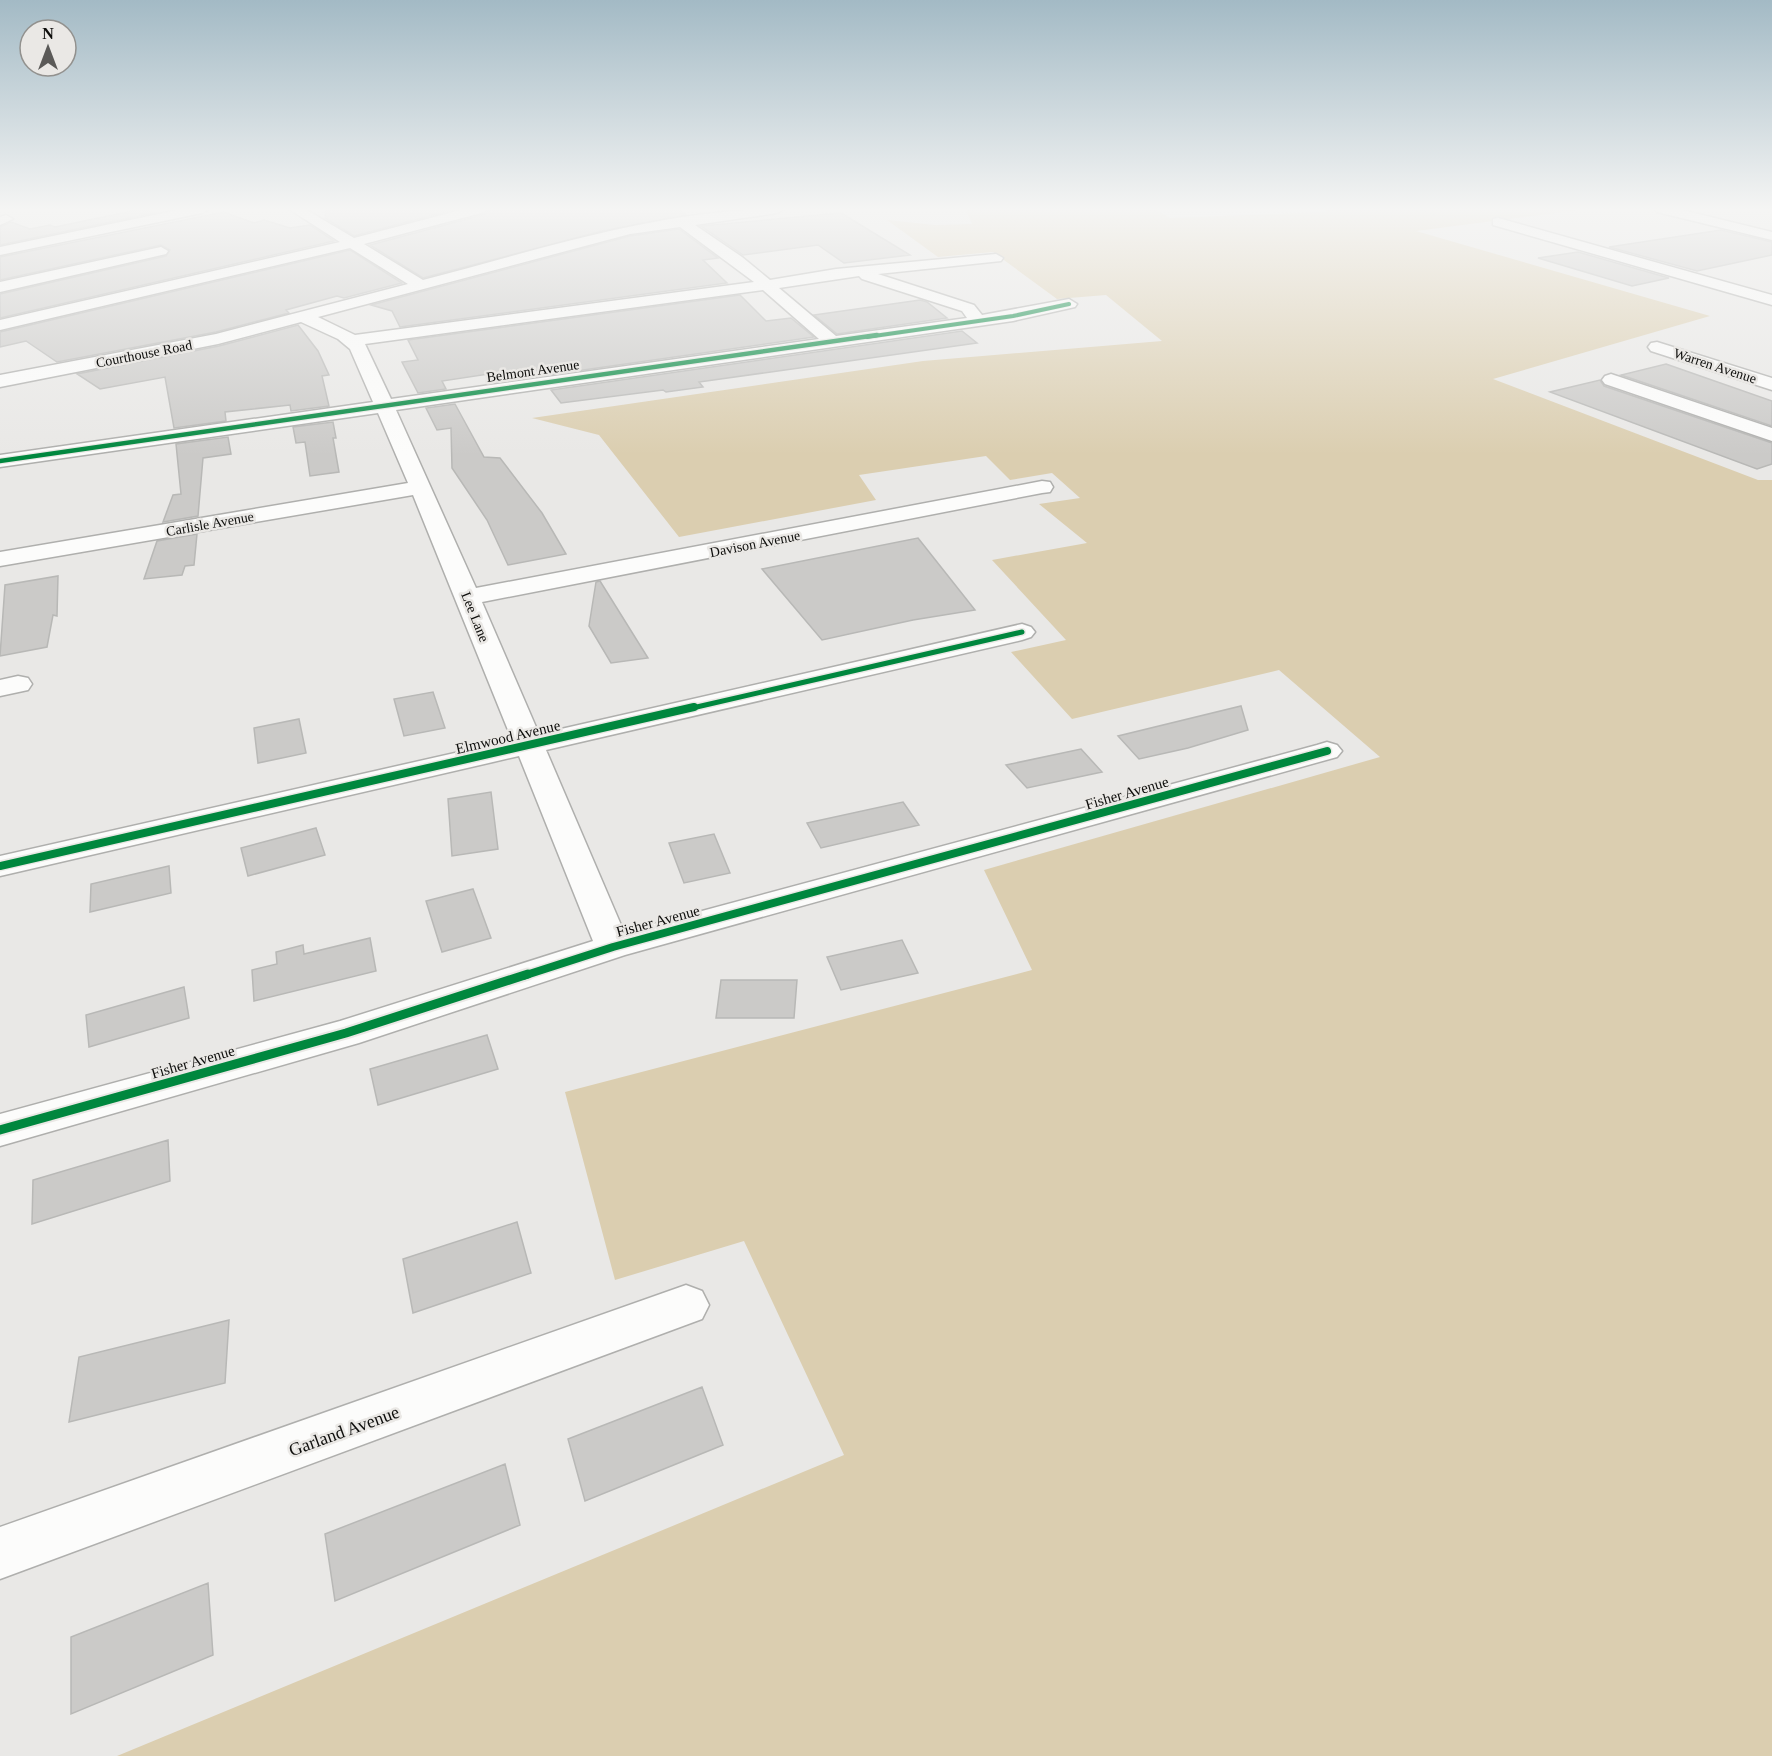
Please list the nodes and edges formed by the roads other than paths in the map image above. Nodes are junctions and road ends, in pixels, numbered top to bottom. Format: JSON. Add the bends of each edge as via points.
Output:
{"nodes":[{"id":1,"x":149,"y":291,"type":"edge"},
{"id":2,"x":403,"y":291,"type":"edge"},
{"id":3,"x":723,"y":291,"type":"edge"},
{"id":4,"x":775,"y":291,"type":"edge"},
{"id":5,"x":920,"y":291,"type":"edge"},
{"id":6,"x":1740,"y":291,"type":"edge"},
{"id":7,"x":1772,"y":300,"type":"edge"},
{"id":8,"x":1069,"y":304,"type":"dead end"},
{"id":9,"x":303,"y":317,"type":"junction"},
{"id":10,"x":978,"y":321,"type":"junction"},
{"id":11,"x":0,"y":326,"type":"edge"},
{"id":12,"x":352,"y":340,"type":"junction"},
{"id":13,"x":833,"y":342,"type":"junction"},
{"id":14,"x":1657,"y":347,"type":"dead end"},
{"id":15,"x":1611,"y":380,"type":"dead end"},
{"id":16,"x":0,"y":381,"type":"edge"},
{"id":17,"x":1772,"y":384,"type":"edge"},
{"id":18,"x":384,"y":405,"type":"junction"},
{"id":19,"x":1772,"y":435,"type":"edge"},
{"id":20,"x":0,"y":461,"type":"edge"},
{"id":21,"x":420,"y":487,"type":"junction"},
{"id":22,"x":1042,"y":487,"type":"dead end"},
{"id":23,"x":0,"y":559,"type":"edge"},
{"id":24,"x":467,"y":597,"type":"junction"},
{"id":25,"x":1022,"y":632,"type":"dead end"},
{"id":26,"x":528,"y":746,"type":"junction"},
{"id":27,"x":1327,"y":751,"type":"dead end"},
{"id":28,"x":0,"y":866,"type":"edge"},
{"id":29,"x":613,"y":947,"type":"junction"},
{"id":30,"x":0,"y":1130,"type":"edge"},
{"id":31,"x":686,"y":1305,"type":"dead end"},
{"id":32,"x":0,"y":1553,"type":"edge"}],
"edges":[{"from":1,"to":11,"type":"street"},
{"from":2,"to":9,"type":"street","name":"Courthouse Road"},
{"from":3,"to":12,"type":"street"},
{"from":4,"to":13,"type":"street"},
{"from":5,"to":10,"type":"street","via":[[968,308]]},
{"from":6,"to":7,"type":"street"},
{"from":8,"to":10,"type":"street","name":"Belmont Avenue"},
{"from":9,"to":12,"type":"street"},
{"from":9,"to":16,"type":"street","name":"Courthouse Road","via":[[170,350]]},
{"from":10,"to":13,"type":"street","name":"Belmont Avenue"},
{"from":12,"to":18,"type":"street","name":"Lee Lane"},
{"from":13,"to":18,"type":"street","name":"Belmont Avenue"},
{"from":14,"to":17,"type":"street","name":"Warren Avenue"},
{"from":15,"to":19,"type":"street"},
{"from":18,"to":20,"type":"street","name":"Belmont Avenue"},
{"from":18,"to":21,"type":"street","name":"Lee Lane"},
{"from":21,"to":23,"type":"street","name":"Carlisle Avenue"},
{"from":21,"to":24,"type":"street","name":"Lee Lane"},
{"from":22,"to":24,"type":"street","name":"Davison Avenue"},
{"from":24,"to":26,"type":"street","name":"Lee Lane"},
{"from":25,"to":26,"type":"street","name":"Elmwood Avenue"},
{"from":26,"to":28,"type":"street","name":"Elmwood Avenue"},
{"from":26,"to":29,"type":"street","name":"Lee Lane"},
{"from":27,"to":29,"type":"street","name":"Fisher Avenue"},
{"from":29,"to":30,"type":"street","name":"Fisher Avenue","via":[[346,1033]]},
{"from":31,"to":32,"type":"street","name":"Garland Avenue"}]}
